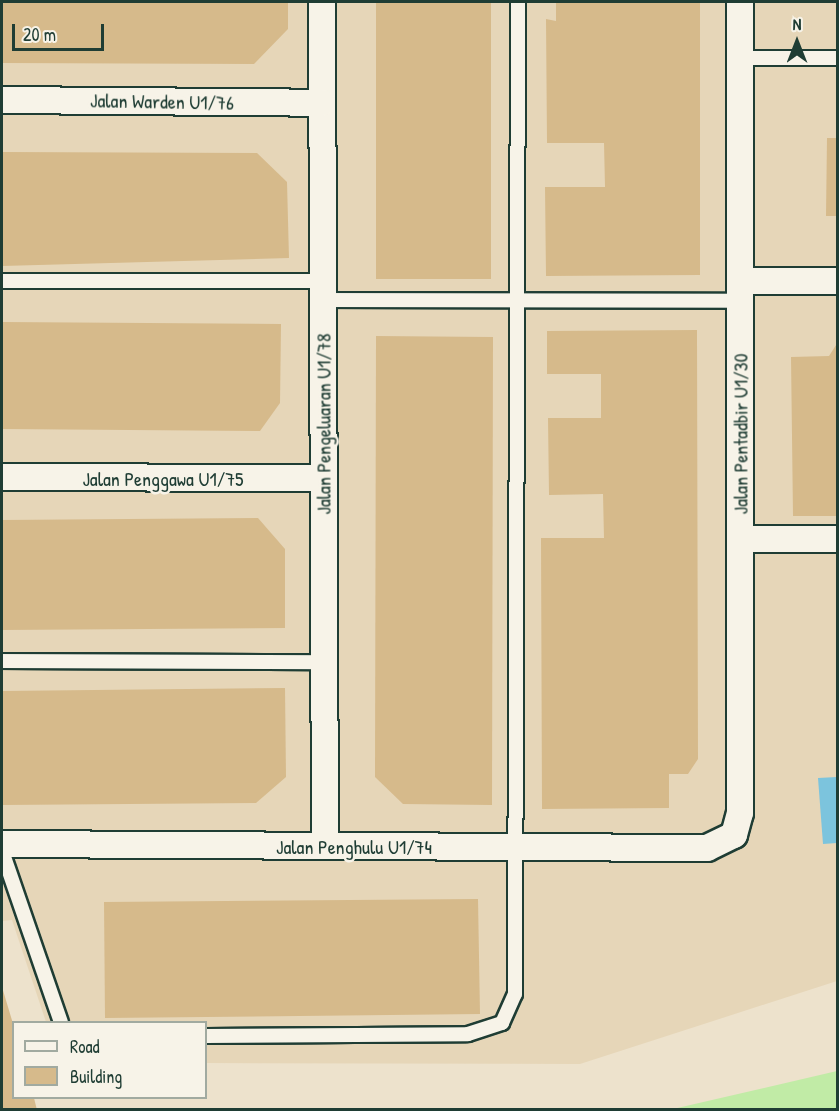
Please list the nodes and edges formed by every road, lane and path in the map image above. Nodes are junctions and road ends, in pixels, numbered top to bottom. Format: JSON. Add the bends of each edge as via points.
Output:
{"nodes":[{"id":1,"x":322,"y":2,"type":"edge"},
{"id":2,"x":518,"y":2,"type":"edge"},
{"id":3,"x":740,"y":2,"type":"edge"},
{"id":4,"x":740,"y":58,"type":"junction"},
{"id":5,"x":837,"y":58,"type":"edge"},
{"id":6,"x":2,"y":100,"type":"edge"},
{"id":7,"x":322,"y":103,"type":"junction"},
{"id":8,"x":2,"y":281,"type":"edge"},
{"id":9,"x":837,"y":281,"type":"edge"},
{"id":10,"x":323,"y":291,"type":"junction"},
{"id":11,"x":740,"y":291,"type":"junction"},
{"id":12,"x":517,"y":301,"type":"junction"},
{"id":13,"x":2,"y":477,"type":"edge"},
{"id":14,"x":324,"y":478,"type":"junction"},
{"id":15,"x":740,"y":539,"type":"junction"},
{"id":16,"x":837,"y":539,"type":"edge"},
{"id":17,"x":2,"y":661,"type":"edge"},
{"id":18,"x":324,"y":662,"type":"junction"},
{"id":19,"x":2,"y":844,"type":"edge"},
{"id":20,"x":325,"y":846,"type":"junction"},
{"id":21,"x":515,"y":847,"type":"junction"},
{"id":22,"x":707,"y":848,"type":"joint"},
{"id":23,"x":2,"y":851,"type":"edge"},
{"id":24,"x":60,"y":1021,"type":"edge"},
{"id":25,"x":207,"y":1036,"type":"edge"}],
"edges":[{"from":1,"to":7,"type":"street","name":"Jalan Pengeluaran U1/78"},
{"from":2,"to":12,"type":"lane"},
{"from":3,"to":4,"type":"street","name":"Jalan Pentadbir U1/30"},
{"from":4,"to":5,"type":"lane"},
{"from":4,"to":11,"type":"street","name":"Jalan Pentadbir U1/30"},
{"from":6,"to":7,"type":"street","name":"Jalan Warden U1/76"},
{"from":7,"to":10,"type":"street","name":"Jalan Pengeluaran U1/78"},
{"from":8,"to":10,"type":"lane"},
{"from":9,"to":11,"type":"street"},
{"from":10,"to":12,"type":"lane"},
{"from":10,"to":14,"type":"street","name":"Jalan Pengeluaran U1/78"},
{"from":11,"to":12,"type":"lane"},
{"from":11,"to":15,"type":"street","name":"Jalan Pentadbir U1/30"},
{"from":12,"to":21,"type":"lane"},
{"from":13,"to":14,"type":"street","name":"Jalan Penggawa U1/75"},
{"from":14,"to":18,"type":"street","name":"Jalan Pengeluaran U1/78"},
{"from":15,"to":16,"type":"street"},
{"from":15,"to":22,"type":"street","name":"Jalan Pentadbir U1/30","via":[[740,813],[734,835]]},
{"from":17,"to":18,"type":"lane"},
{"from":18,"to":20,"type":"street","name":"Jalan Pengeluaran U1/78"},
{"from":19,"to":20,"type":"street","name":"Jalan Penghulu U1/74"},
{"from":20,"to":21,"type":"street","name":"Jalan Penghulu U1/74"},
{"from":21,"to":22,"type":"street","name":"Jalan Penghulu U1/74"},
{"from":21,"to":25,"type":"lane","via":[[515,994],[502,1023],[468,1034]]},
{"from":23,"to":24,"type":"lane"}]}
